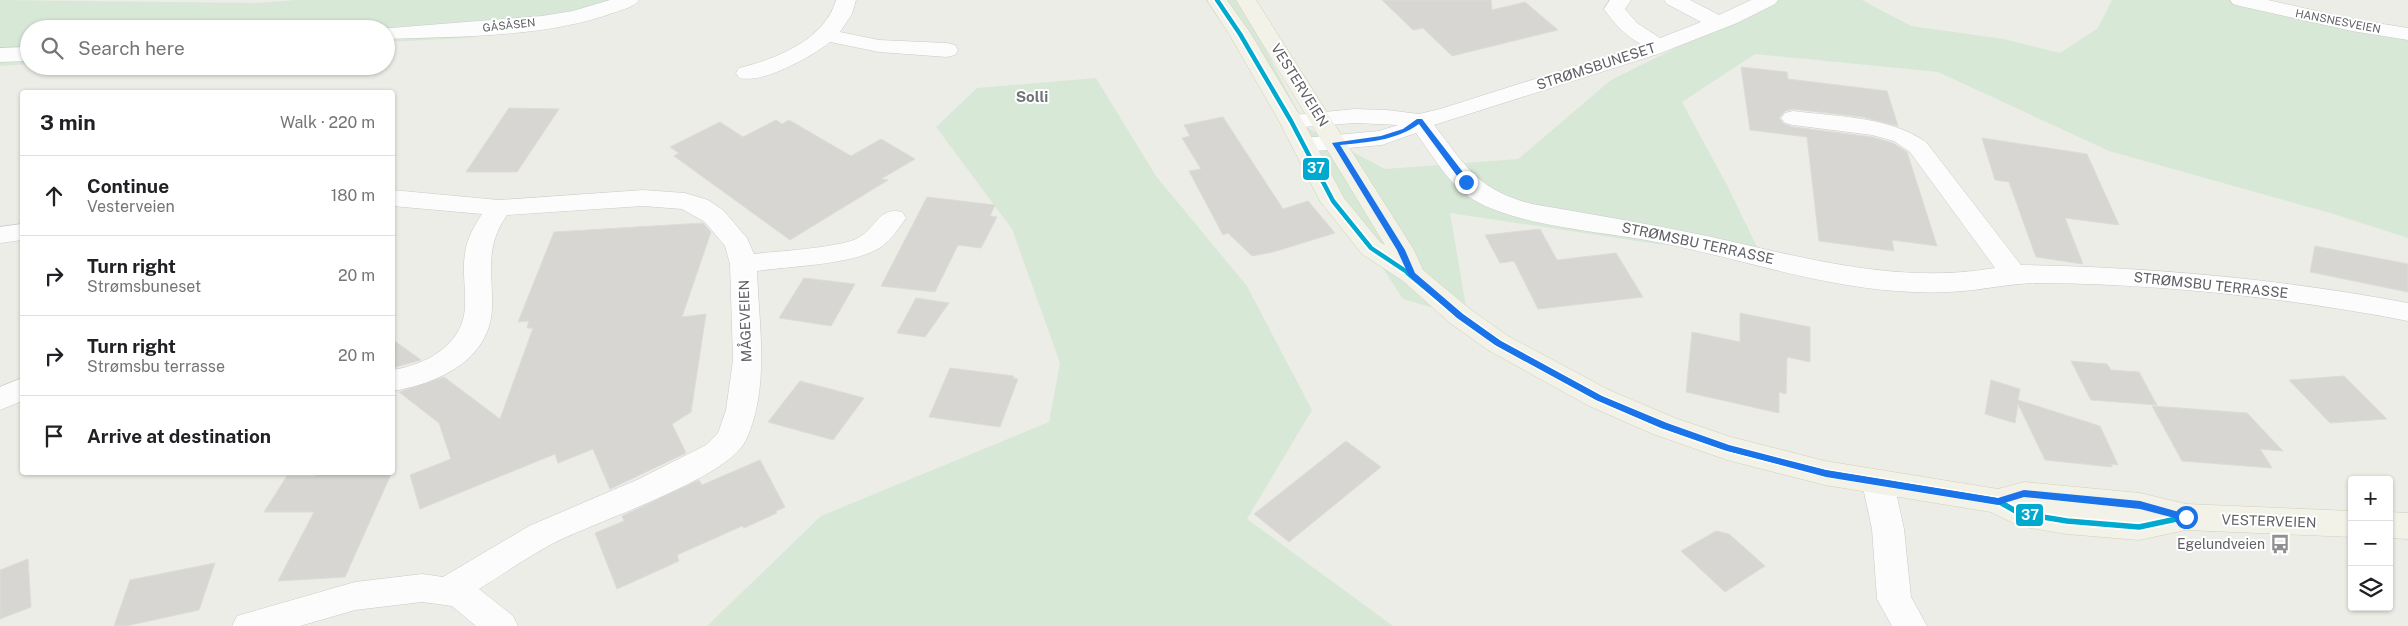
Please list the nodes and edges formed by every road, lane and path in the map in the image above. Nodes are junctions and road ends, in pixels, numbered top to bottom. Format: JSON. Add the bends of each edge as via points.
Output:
{"nodes":[{"id":1,"x":629,"y":0,"type":"edge"},
{"id":2,"x":846,"y":0,"type":"edge"},
{"id":3,"x":1218,"y":0,"type":"edge"},
{"id":4,"x":1246,"y":0,"type":"edge"},
{"id":5,"x":1621,"y":0,"type":"edge"},
{"id":6,"x":1674,"y":0,"type":"edge"},
{"id":7,"x":1768,"y":0,"type":"edge"},
{"id":8,"x":2240,"y":0,"type":"edge"},
{"id":9,"x":1716,"y":22,"type":"junction"},
{"id":10,"x":395,"y":32,"type":"edge"},
{"id":11,"x":2405,"y":34,"type":"edge"},
{"id":12,"x":826,"y":35,"type":"junction"},
{"id":13,"x":1658,"y":46,"type":"junction"},
{"id":14,"x":947,"y":50,"type":"dead end"},
{"id":15,"x":20,"y":54,"type":"edge"},
{"id":16,"x":0,"y":55,"type":"edge"},
{"id":17,"x":747,"y":73,"type":"dead end"},
{"id":18,"x":1793,"y":118,"type":"dead end"},
{"id":19,"x":1322,"y":119,"type":"junction"},
{"id":20,"x":1291,"y":120,"type":"junction"},
{"id":21,"x":1419,"y":121,"type":"junction"},
{"id":22,"x":1336,"y":143,"type":"junction"},
{"id":23,"x":1304,"y":145,"type":"junction"},
{"id":24,"x":395,"y":198,"type":"edge"},
{"id":25,"x":499,"y":208,"type":"junction"},
{"id":26,"x":893,"y":218,"type":"dead end"},
{"id":27,"x":20,"y":232,"type":"edge"},
{"id":28,"x":0,"y":235,"type":"edge"},
{"id":29,"x":743,"y":264,"type":"junction"},
{"id":30,"x":1412,"y":274,"type":"junction"},
{"id":31,"x":2013,"y":274,"type":"junction"},
{"id":32,"x":2408,"y":312,"type":"edge"},
{"id":33,"x":395,"y":379,"type":"edge"},
{"id":34,"x":20,"y":390,"type":"edge"},
{"id":35,"x":0,"y":399,"type":"edge"},
{"id":36,"x":1878,"y":483,"type":"junction"},
{"id":37,"x":2348,"y":524,"type":"edge"},
{"id":38,"x":2393,"y":525,"type":"edge"},
{"id":39,"x":2408,"y":526,"type":"edge"},
{"id":40,"x":450,"y":592,"type":"junction"},
{"id":41,"x":249,"y":626,"type":"edge"},
{"id":42,"x":501,"y":626,"type":"edge"},
{"id":43,"x":1910,"y":626,"type":"edge"}],
"edges":[{"from":1,"to":10,"type":"street","name":"GÅSÅSEN","via":[[587,14],[528,23]]},
{"from":2,"to":12,"type":"street","via":[[842,14]]},
{"from":3,"to":20,"type":"main road","name":"VESTERVEIEN"},
{"from":4,"to":19,"type":"main road","name":"VESTERVEIEN"},
{"from":5,"to":13,"type":"street","via":[[1614,9],[1629,28]]},
{"from":6,"to":9,"type":"street"},
{"from":7,"to":9,"type":"street","name":"STRØMSBUNESET","via":[[1737,16]]},
{"from":8,"to":11,"type":"street","name":"HANSNESVEIEN"},
{"from":9,"to":13,"type":"street","name":"STRØMSBUNESET"},
{"from":12,"to":14,"type":"street","via":[[879,46]]},
{"from":12,"to":17,"type":"street","via":[[779,62]]},
{"from":13,"to":21,"type":"street","name":"STRØMSBUNESET"},
{"from":15,"to":16,"type":"street"},
{"from":18,"to":31,"type":"street","via":[[1874,128],[1902,136],[1918,147]]},
{"from":19,"to":20,"type":"street","name":"STRØMSBUNESET"},
{"from":19,"to":21,"type":"street","name":"STRØMSBUNESET","via":[[1377,116]]},
{"from":19,"to":22,"type":"main road","name":"VESTERVEIEN"},
{"from":20,"to":23,"type":"main road","name":"VESTERVEIEN"},
{"from":21,"to":22,"type":"street","name":"STRØMSBUNESET","via":[[1406,130],[1382,138]]},
{"from":21,"to":31,"type":"street","name":"STRØMSBU TERRASSE","via":[[1466,182],[1505,205],[1531,212],[1654,233],[1852,277],[1934,284]]},
{"from":22,"to":23,"type":"street","name":"STRØMSBUNESET"},
{"from":22,"to":30,"type":"main road","name":"VESTERVEIEN","via":[[1401,250]]},
{"from":23,"to":30,"type":"main road","name":"VESTERVEIEN","via":[[1333,201],[1361,237],[1371,248]]},
{"from":24,"to":25,"type":"street","name":"MÅGEVEIEN"},
{"from":25,"to":29,"type":"street","name":"MÅGEVEIEN","via":[[643,198],[685,201],[714,216],[738,244]]},
{"from":25,"to":33,"type":"street","via":[[484,230],[477,253],[478,316],[472,335],[444,364],[418,375]]},
{"from":26,"to":29,"type":"street","via":[[878,238],[867,246]]},
{"from":27,"to":28,"type":"street"},
{"from":29,"to":40,"type":"street","name":"MÅGEVEIEN","via":[[747,360],[741,410],[731,438],[717,453],[650,488],[540,535]]},
{"from":30,"to":36,"type":"main road","name":"VESTERVEIEN","via":[[1460,316],[1498,343],[1599,398],[1727,448]]},
{"from":31,"to":32,"type":"street","name":"STRØMSBU TERRASSE","via":[[2104,274],[2329,297]]},
{"from":34,"to":35,"type":"street"},
{"from":36,"to":37,"type":"main road","name":"VESTERVEIEN","via":[[1998,501],[2019,513],[2067,521],[2139,527],[2186,517]]},
{"from":36,"to":43,"type":"street","via":[[1888,529],[1894,599]]},
{"from":38,"to":39,"type":"main road"},
{"from":40,"to":41,"type":"street","via":[[422,588],[354,596]]},
{"from":40,"to":42,"type":"street","via":[[460,593]]}]}
